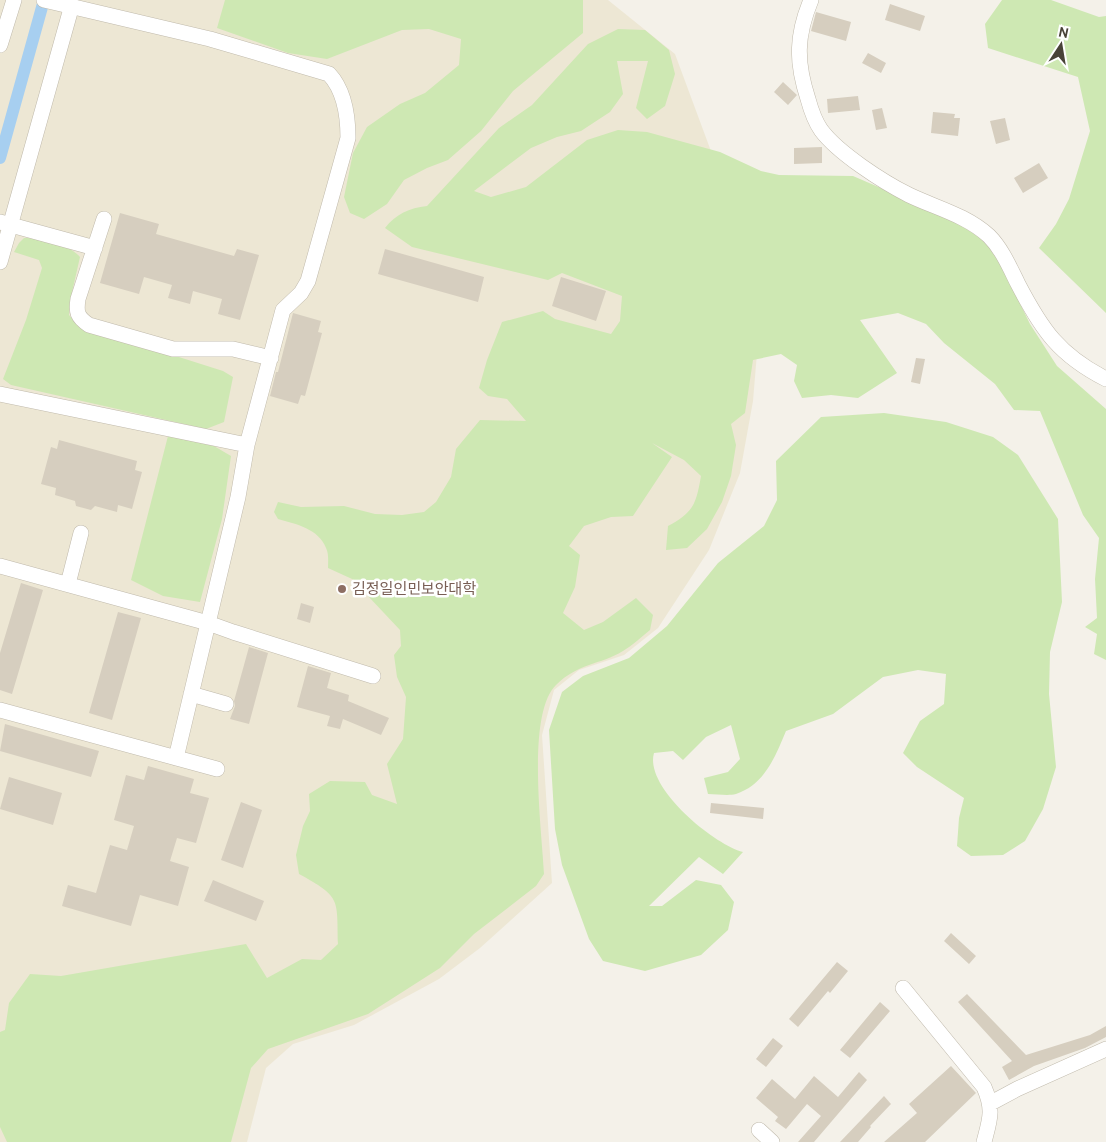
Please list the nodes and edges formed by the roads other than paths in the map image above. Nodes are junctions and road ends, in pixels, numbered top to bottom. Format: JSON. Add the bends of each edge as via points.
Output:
{"nodes":[{"id":1,"x":14,"y":0,"type":"edge"},
{"id":2,"x":44,"y":0,"type":"edge"},
{"id":3,"x":811,"y":0,"type":"edge"},
{"id":4,"x":66,"y":4,"type":"junction"},
{"id":5,"x":0,"y":45,"type":"edge"},
{"id":6,"x":104,"y":220,"type":"dead end"},
{"id":7,"x":6,"y":224,"type":"edge"},
{"id":8,"x":95,"y":248,"type":"junction"},
{"id":9,"x":0,"y":262,"type":"edge"},
{"id":10,"x":271,"y":358,"type":"junction"},
{"id":11,"x":1106,"y":379,"type":"edge"},
{"id":12,"x":0,"y":394,"type":"edge"},
{"id":13,"x":247,"y":445,"type":"junction"},
{"id":14,"x":81,"y":533,"type":"dead end"},
{"id":15,"x":0,"y":566,"type":"edge"},
{"id":16,"x":68,"y":584,"type":"junction"},
{"id":17,"x":208,"y":622,"type":"junction"},
{"id":18,"x":373,"y":676,"type":"dead end"},
{"id":19,"x":191,"y":694,"type":"junction"},
{"id":20,"x":226,"y":704,"type":"dead end"},
{"id":21,"x":0,"y":710,"type":"edge"},
{"id":22,"x":176,"y":758,"type":"junction"},
{"id":23,"x":217,"y":769,"type":"dead end"},
{"id":24,"x":904,"y":988,"type":"dead end"},
{"id":25,"x":1106,"y":1048,"type":"edge"},
{"id":26,"x":992,"y":1103,"type":"junction"},
{"id":27,"x":759,"y":1130,"type":"dead end"},
{"id":28,"x":772,"y":1142,"type":"edge"},
{"id":29,"x":984,"y":1142,"type":"edge"}],
"edges":[{"from":1,"to":5,"type":"street"},
{"from":2,"to":4,"type":"street"},
{"from":3,"to":11,"type":"street","via":[[799,42],[800,72],[813,117],[822,131],[865,169],[909,195],[953,212],[990,237],[1049,336],[1064,351]]},
{"from":4,"to":7,"type":"street"},
{"from":4,"to":10,"type":"street","via":[[210,39],[314,69],[329,74],[338,83],[348,121],[348,138],[308,281],[283,310]]},
{"from":6,"to":8,"type":"street"},
{"from":7,"to":8,"type":"street"},
{"from":7,"to":9,"type":"street"},
{"from":8,"to":10,"type":"street","via":[[78,299],[76,311],[79,319],[173,348],[232,349]]},
{"from":10,"to":13,"type":"street"},
{"from":12,"to":13,"type":"street"},
{"from":13,"to":17,"type":"street"},
{"from":14,"to":16,"type":"street"},
{"from":15,"to":16,"type":"street"},
{"from":16,"to":17,"type":"street"},
{"from":17,"to":18,"type":"street"},
{"from":17,"to":19,"type":"street"},
{"from":19,"to":20,"type":"street"},
{"from":19,"to":22,"type":"street"},
{"from":21,"to":22,"type":"street"},
{"from":22,"to":23,"type":"street"},
{"from":24,"to":26,"type":"street","via":[[984,1087]]},
{"from":25,"to":26,"type":"street"},
{"from":26,"to":29,"type":"street"},
{"from":27,"to":28,"type":"street"}]}
